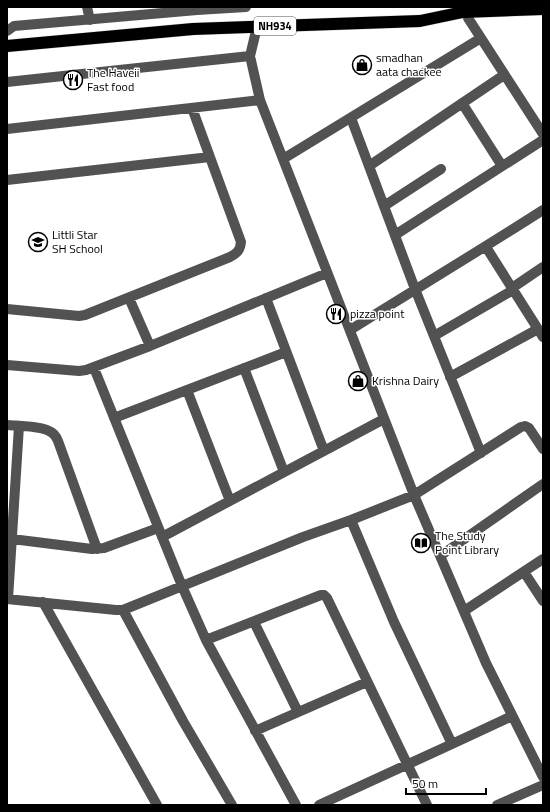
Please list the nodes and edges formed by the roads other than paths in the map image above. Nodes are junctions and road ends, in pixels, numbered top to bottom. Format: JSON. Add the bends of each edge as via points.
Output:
{"nodes":[{"id":1,"x":87,"y":7,"type":"edge"},
{"id":2,"x":246,"y":7,"type":"edge"},
{"id":3,"x":190,"y":9,"type":"edge"},
{"id":4,"x":543,"y":9,"type":"edge"},
{"id":5,"x":468,"y":18,"type":"dead end"},
{"id":6,"x":90,"y":20,"type":"junction"},
{"id":7,"x":257,"y":27,"type":"junction"},
{"id":8,"x":7,"y":31,"type":"edge"},
{"id":9,"x":481,"y":38,"type":"junction"},
{"id":10,"x":7,"y":46,"type":"edge"},
{"id":11,"x":250,"y":56,"type":"junction"},
{"id":12,"x":504,"y":75,"type":"junction"},
{"id":13,"x":7,"y":82,"type":"edge"},
{"id":14,"x":260,"y":100,"type":"junction"},
{"id":15,"x":462,"y":103,"type":"junction"},
{"id":16,"x":192,"y":108,"type":"junction"},
{"id":17,"x":351,"y":118,"type":"junction"},
{"id":18,"x":7,"y":129,"type":"edge"},
{"id":19,"x":543,"y":134,"type":"edge"},
{"id":20,"x":543,"y":140,"type":"edge"},
{"id":21,"x":210,"y":157,"type":"junction"},
{"id":22,"x":283,"y":159,"type":"junction"},
{"id":23,"x":369,"y":166,"type":"junction"},
{"id":24,"x":502,"y":166,"type":"junction"},
{"id":25,"x":441,"y":169,"type":"dead end"},
{"id":26,"x":7,"y":180,"type":"edge"},
{"id":27,"x":384,"y":206,"type":"junction"},
{"id":28,"x":543,"y":210,"type":"edge"},
{"id":29,"x":395,"y":235,"type":"junction"},
{"id":30,"x":486,"y":247,"type":"junction"},
{"id":31,"x":543,"y":267,"type":"edge"},
{"id":32,"x":327,"y":273,"type":"junction"},
{"id":33,"x":415,"y":289,"type":"junction"},
{"id":34,"x":512,"y":289,"type":"junction"},
{"id":35,"x":129,"y":298,"type":"junction"},
{"id":36,"x":266,"y":298,"type":"junction"},
{"id":37,"x":7,"y":309,"type":"edge"},
{"id":38,"x":350,"y":330,"type":"junction"},
{"id":39,"x":540,"y":333,"type":"edge"},
{"id":40,"x":434,"y":336,"type":"junction"},
{"id":41,"x":150,"y":346,"type":"junction"},
{"id":42,"x":286,"y":352,"type":"junction"},
{"id":43,"x":7,"y":365,"type":"edge"},
{"id":44,"x":94,"y":368,"type":"junction"},
{"id":45,"x":244,"y":368,"type":"junction"},
{"id":46,"x":450,"y":378,"type":"junction"},
{"id":47,"x":187,"y":390,"type":"junction"},
{"id":48,"x":114,"y":418,"type":"junction"},
{"id":49,"x":384,"y":419,"type":"junction"},
{"id":50,"x":7,"y":425,"type":"edge"},
{"id":51,"x":19,"y":426,"type":"junction"},
{"id":52,"x":543,"y":449,"type":"edge"},
{"id":53,"x":324,"y":451,"type":"junction"},
{"id":54,"x":481,"y":453,"type":"junction"},
{"id":55,"x":284,"y":472,"type":"junction"},
{"id":56,"x":11,"y":482,"type":"edge"},
{"id":57,"x":543,"y":484,"type":"edge"},
{"id":58,"x":414,"y":495,"type":"junction"},
{"id":59,"x":230,"y":501,"type":"junction"},
{"id":60,"x":352,"y":520,"type":"junction"},
{"id":61,"x":160,"y":532,"type":"junction"},
{"id":62,"x":12,"y":539,"type":"junction"},
{"id":63,"x":97,"y":549,"type":"junction"},
{"id":64,"x":440,"y":556,"type":"junction"},
{"id":65,"x":543,"y":559,"type":"edge"},
{"id":66,"x":524,"y":572,"type":"junction"},
{"id":67,"x":182,"y":586,"type":"junction"},
{"id":68,"x":8,"y":599,"type":"edge"},
{"id":69,"x":543,"y":601,"type":"edge"},
{"id":70,"x":43,"y":602,"type":"junction"},
{"id":71,"x":124,"y":610,"type":"junction"},
{"id":72,"x":464,"y":611,"type":"junction"},
{"id":73,"x":254,"y":622,"type":"junction"},
{"id":74,"x":206,"y":640,"type":"junction"},
{"id":75,"x":367,"y":682,"type":"junction"},
{"id":76,"x":298,"y":712,"type":"junction"},
{"id":77,"x":512,"y":716,"type":"junction"},
{"id":78,"x":255,"y":731,"type":"junction"},
{"id":79,"x":452,"y":744,"type":"junction"},
{"id":80,"x":407,"y":765,"type":"junction"},
{"id":81,"x":543,"y":778,"type":"edge"},
{"id":82,"x":543,"y":785,"type":"edge"},
{"id":83,"x":157,"y":805,"type":"edge"},
{"id":84,"x":232,"y":805,"type":"edge"},
{"id":85,"x":296,"y":805,"type":"edge"},
{"id":86,"x":319,"y":805,"type":"edge"},
{"id":87,"x":427,"y":805,"type":"edge"},
{"id":88,"x":497,"y":805,"type":"edge"}],
"edges":[{"from":1,"to":6,"type":"street"},
{"from":2,"to":3,"type":"street"},
{"from":3,"to":6,"type":"street"},
{"from":4,"to":7,"type":"highway","number":"NH934","via":[[463,12],[420,21]]},
{"from":5,"to":9,"type":"street"},
{"from":6,"to":8,"type":"street","via":[[14,26]]},
{"from":7,"to":10,"type":"highway","number":"NH934","via":[[193,29]]},
{"from":7,"to":11,"type":"street"},
{"from":9,"to":12,"type":"street"},
{"from":9,"to":17,"type":"street"},
{"from":11,"to":13,"type":"street"},
{"from":11,"to":14,"type":"street"},
{"from":12,"to":15,"type":"street"},
{"from":12,"to":19,"type":"street"},
{"from":14,"to":16,"type":"street"},
{"from":14,"to":22,"type":"street"},
{"from":15,"to":23,"type":"street"},
{"from":15,"to":24,"type":"street"},
{"from":16,"to":18,"type":"street"},
{"from":16,"to":21,"type":"street"},
{"from":17,"to":22,"type":"street"},
{"from":17,"to":23,"type":"street"},
{"from":20,"to":24,"type":"street"},
{"from":21,"to":26,"type":"street"},
{"from":21,"to":35,"type":"street","via":[[241,242],[240,248],[230,257]]},
{"from":22,"to":32,"type":"street"},
{"from":23,"to":27,"type":"street"},
{"from":24,"to":29,"type":"street"},
{"from":25,"to":27,"type":"street"},
{"from":27,"to":29,"type":"street"},
{"from":28,"to":30,"type":"street"},
{"from":29,"to":33,"type":"street"},
{"from":30,"to":33,"type":"street"},
{"from":30,"to":34,"type":"street"},
{"from":31,"to":34,"type":"street"},
{"from":32,"to":36,"type":"street"},
{"from":32,"to":38,"type":"street"},
{"from":33,"to":38,"type":"street"},
{"from":33,"to":40,"type":"street"},
{"from":34,"to":39,"type":"street"},
{"from":34,"to":40,"type":"street"},
{"from":35,"to":37,"type":"street","via":[[79,316]]},
{"from":35,"to":41,"type":"street"},
{"from":36,"to":41,"type":"street"},
{"from":36,"to":42,"type":"street"},
{"from":38,"to":49,"type":"street"},
{"from":39,"to":46,"type":"street"},
{"from":40,"to":46,"type":"street"},
{"from":41,"to":44,"type":"street"},
{"from":42,"to":45,"type":"street"},
{"from":42,"to":53,"type":"street"},
{"from":43,"to":44,"type":"street","via":[[79,371]]},
{"from":44,"to":48,"type":"street"},
{"from":45,"to":47,"type":"street"},
{"from":45,"to":55,"type":"street"},
{"from":46,"to":54,"type":"street"},
{"from":47,"to":48,"type":"street"},
{"from":47,"to":59,"type":"street"},
{"from":48,"to":61,"type":"street"},
{"from":49,"to":53,"type":"street"},
{"from":49,"to":58,"type":"street"},
{"from":50,"to":51,"type":"street"},
{"from":51,"to":56,"type":"street"},
{"from":51,"to":63,"type":"street","via":[[42,428],[55,435]]},
{"from":52,"to":54,"type":"street","via":[[525,426]]},
{"from":53,"to":55,"type":"street"},
{"from":54,"to":58,"type":"street"},
{"from":55,"to":59,"type":"street"},
{"from":56,"to":62,"type":"street"},
{"from":57,"to":64,"type":"street"},
{"from":58,"to":60,"type":"street"},
{"from":58,"to":64,"type":"street"},
{"from":59,"to":61,"type":"street"},
{"from":60,"to":67,"type":"street"},
{"from":60,"to":79,"type":"street","via":[[394,622]]},
{"from":61,"to":63,"type":"street"},
{"from":61,"to":67,"type":"street"},
{"from":62,"to":63,"type":"street"},
{"from":62,"to":68,"type":"street"},
{"from":64,"to":72,"type":"street"},
{"from":65,"to":66,"type":"street"},
{"from":66,"to":69,"type":"street"},
{"from":66,"to":72,"type":"street"},
{"from":67,"to":71,"type":"street"},
{"from":67,"to":74,"type":"street"},
{"from":68,"to":70,"type":"street"},
{"from":70,"to":71,"type":"street"},
{"from":70,"to":83,"type":"street"},
{"from":71,"to":84,"type":"street","via":[[183,721]]},
{"from":72,"to":77,"type":"street"},
{"from":73,"to":74,"type":"street"},
{"from":73,"to":75,"type":"street","via":[[324,595]]},
{"from":73,"to":76,"type":"street"},
{"from":74,"to":78,"type":"street"},
{"from":75,"to":76,"type":"street"},
{"from":75,"to":80,"type":"street"},
{"from":76,"to":78,"type":"street"},
{"from":77,"to":79,"type":"street"},
{"from":77,"to":81,"type":"street"},
{"from":78,"to":85,"type":"street"},
{"from":79,"to":80,"type":"street"},
{"from":80,"to":86,"type":"street"},
{"from":80,"to":87,"type":"street"},
{"from":82,"to":88,"type":"street"}]}
